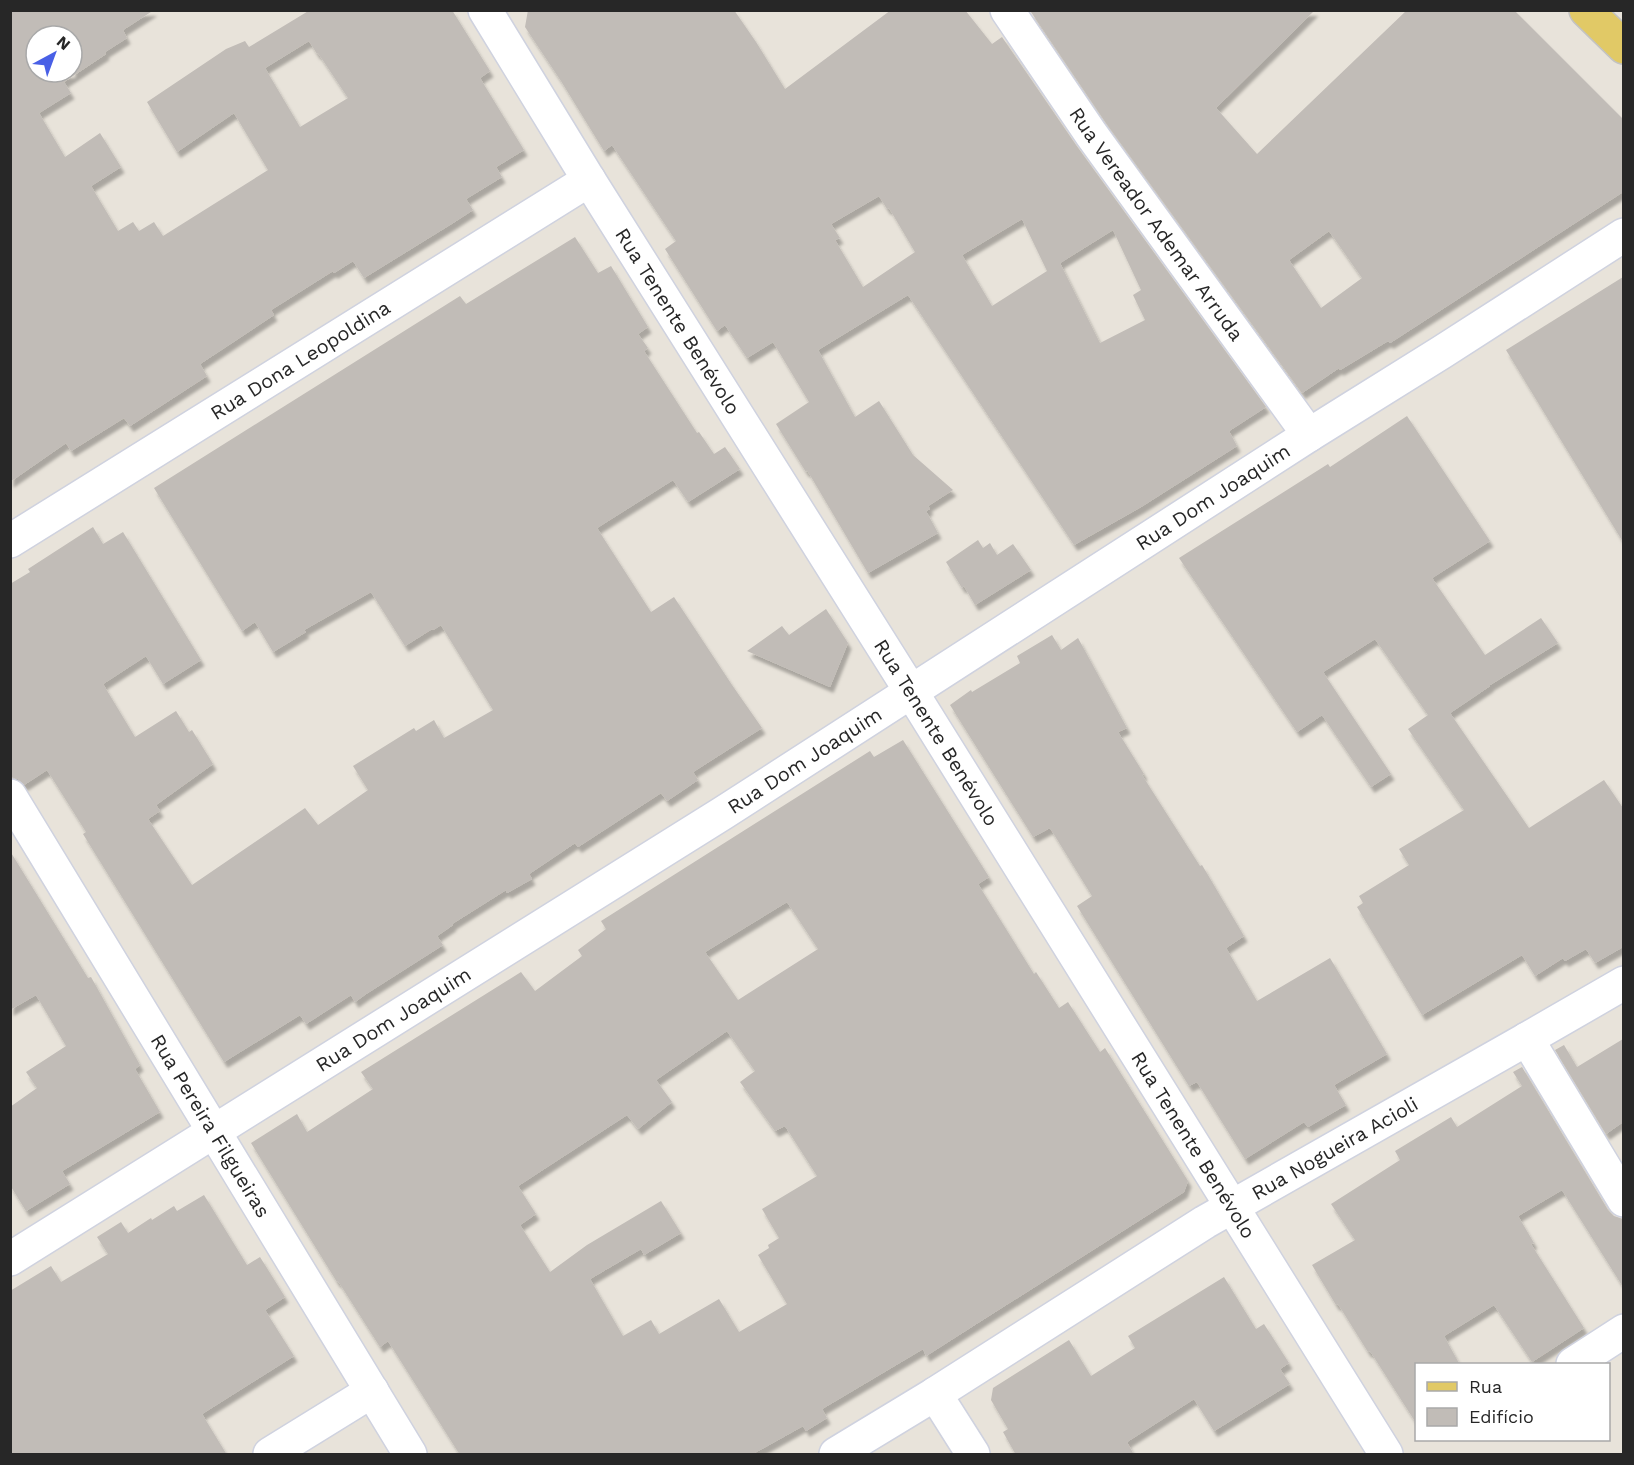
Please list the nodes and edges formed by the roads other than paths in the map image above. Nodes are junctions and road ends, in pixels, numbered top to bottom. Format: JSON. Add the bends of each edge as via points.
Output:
{"nodes":[{"id":1,"x":1007,"y":10,"type":"edge"},
{"id":2,"x":1586,"y":10,"type":"edge"},
{"id":3,"x":488,"y":12,"type":"edge"},
{"id":4,"x":1623,"y":47,"type":"edge"},
{"id":5,"x":589,"y":180,"type":"junction"},
{"id":6,"x":1623,"y":236,"type":"edge"},
{"id":7,"x":1309,"y":435,"type":"junction"},
{"id":8,"x":10,"y":541,"type":"edge"},
{"id":9,"x":912,"y":693,"type":"junction"},
{"id":10,"x":10,"y":796,"type":"edge"},
{"id":11,"x":1623,"y":983,"type":"edge"},
{"id":12,"x":1527,"y":1039,"type":"junction"},
{"id":13,"x":214,"y":1131,"type":"junction"},
{"id":14,"x":1623,"y":1200,"type":"edge"},
{"id":15,"x":1231,"y":1207,"type":"junction"},
{"id":16,"x":10,"y":1259,"type":"edge"},
{"id":17,"x":1623,"y":1331,"type":"edge"},
{"id":18,"x":1577,"y":1363,"type":"edge"},
{"id":19,"x":372,"y":1391,"type":"junction"},
{"id":20,"x":935,"y":1394,"type":"junction"},
{"id":21,"x":270,"y":1455,"type":"edge"},
{"id":22,"x":410,"y":1455,"type":"edge"},
{"id":23,"x":836,"y":1455,"type":"edge"},
{"id":24,"x":973,"y":1455,"type":"edge"},
{"id":25,"x":1386,"y":1455,"type":"edge"}],
"edges":[{"from":1,"to":7,"type":"street","name":"Rua Vereador Ademar Arruda","via":[[1091,134]]},
{"from":2,"to":4,"type":"main road"},
{"from":3,"to":5,"type":"street","name":"Rua Tenente Benévolo"},
{"from":5,"to":8,"type":"street","name":"Rua Dona Leopoldina"},
{"from":5,"to":9,"type":"street","name":"Rua Tenente Benévolo"},
{"from":6,"to":7,"type":"street","name":"Rua Dom Joaquim"},
{"from":7,"to":9,"type":"street","name":"Rua Dom Joaquim"},
{"from":9,"to":13,"type":"street","name":"Rua Dom Joaquim"},
{"from":9,"to":15,"type":"street","name":"Rua Tenente Benévolo"},
{"from":10,"to":13,"type":"street","name":"Rua Pereira Filgueiras"},
{"from":11,"to":12,"type":"street","name":"Rua Nogueira Acioli"},
{"from":12,"to":14,"type":"street"},
{"from":12,"to":15,"type":"street","name":"Rua Nogueira Acioli"},
{"from":13,"to":16,"type":"street","name":"Rua Dom Joaquim"},
{"from":13,"to":19,"type":"street","name":"Rua Pereira Filgueiras"},
{"from":15,"to":20,"type":"street","name":"Rua Nogueira Acioli"},
{"from":15,"to":25,"type":"street","name":"Rua Tenente Benévolo"},
{"from":17,"to":18,"type":"street"},
{"from":19,"to":21,"type":"street"},
{"from":19,"to":22,"type":"street","name":"Rua Pereira Filgueiras"},
{"from":20,"to":23,"type":"street","name":"Rua Nogueira Acioli"},
{"from":20,"to":24,"type":"street"}]}
